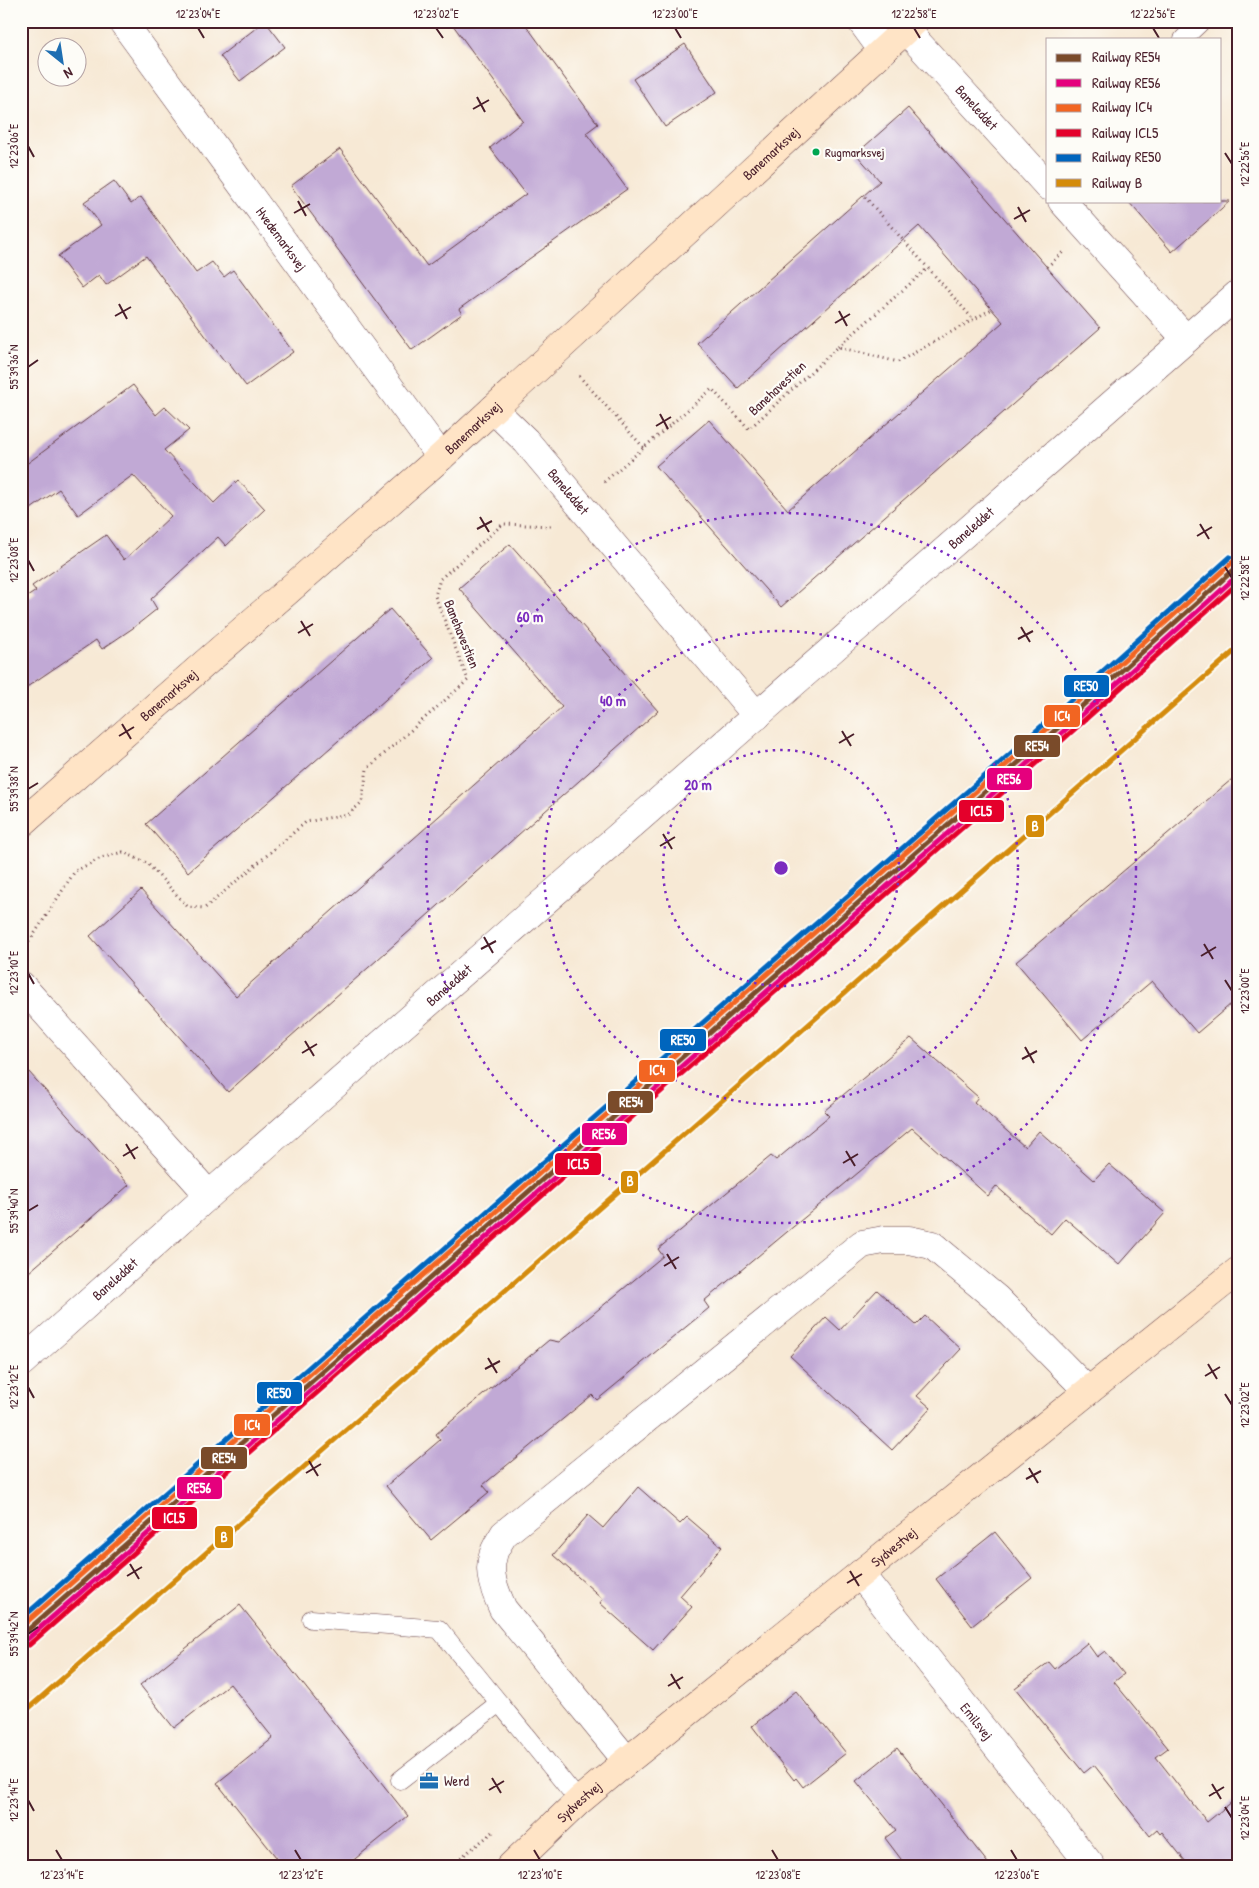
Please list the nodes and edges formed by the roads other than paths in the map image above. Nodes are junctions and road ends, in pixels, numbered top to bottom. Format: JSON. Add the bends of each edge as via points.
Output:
{"nodes":[{"id":1,"x":122,"y":21,"type":"edge"},
{"id":2,"x":861,"y":21,"type":"edge"},
{"id":3,"x":1202,"y":21,"type":"edge"},
{"id":4,"x":911,"y":26,"type":"edge"},
{"id":5,"x":1184,"y":38,"type":"edge"},
{"id":6,"x":883,"y":52,"type":"junction"},
{"id":7,"x":1046,"y":184,"type":"edge"},
{"id":8,"x":1063,"y":202,"type":"edge"},
{"id":9,"x":1238,"y":294,"type":"edge"},
{"id":10,"x":1186,"y":339,"type":"junction"},
{"id":11,"x":494,"y":409,"type":"junction"},
{"id":12,"x":441,"y":457,"type":"junction"},
{"id":13,"x":757,"y":716,"type":"junction"},
{"id":14,"x":21,"y":824,"type":"edge"},
{"id":15,"x":21,"y":985,"type":"edge"},
{"id":16,"x":209,"y":1196,"type":"junction"},
{"id":17,"x":1238,"y":1271,"type":"edge"},
{"id":18,"x":21,"y":1363,"type":"edge"},
{"id":19,"x":1088,"y":1392,"type":"junction"},
{"id":20,"x":860,"y":1574,"type":"junction"},
{"id":21,"x":311,"y":1619,"type":"dead end"},
{"id":22,"x":499,"y":1703,"type":"junction"},
{"id":23,"x":627,"y":1760,"type":"junction"},
{"id":24,"x":400,"y":1780,"type":"dead end"},
{"id":25,"x":579,"y":1801,"type":"junction"},
{"id":26,"x":510,"y":1867,"type":"edge"},
{"id":27,"x":1092,"y":1867,"type":"edge"}],
"edges":[{"from":1,"to":12,"type":"street","name":"Hvedemarksvej"},
{"from":2,"to":6,"type":"street"},
{"from":3,"to":5,"type":"lane"},
{"from":4,"to":6,"type":"street","name":"Banemarksvej"},
{"from":4,"to":7,"type":"street","name":"Baneleddet"},
{"from":6,"to":11,"type":"street","name":"Banemarksvej"},
{"from":8,"to":10,"type":"street"},
{"from":9,"to":10,"type":"street","name":"Baneleddet"},
{"from":10,"to":13,"type":"street","name":"Baneleddet"},
{"from":11,"to":12,"type":"street","name":"Banemarksvej"},
{"from":11,"to":13,"type":"street","name":"Baneleddet","via":[[526,441]]},
{"from":12,"to":14,"type":"street","name":"Banemarksvej"},
{"from":13,"to":16,"type":"street","name":"Baneleddet"},
{"from":15,"to":16,"type":"street"},
{"from":16,"to":18,"type":"street","name":"Baneleddet"},
{"from":17,"to":19,"type":"street","name":"Sydvestvej"},
{"from":19,"to":20,"type":"street","name":"Sydvestvej"},
{"from":19,"to":23,"type":"street","via":[[997,1299],[932,1245],[909,1240],[862,1244],[504,1534],[492,1555],[491,1574],[503,1609]]},
{"from":20,"to":23,"type":"street","name":"Sydvestvej"},
{"from":20,"to":27,"type":"street","name":"Emilsvej"},
{"from":21,"to":22,"type":"lane","via":[[439,1629]]},
{"from":22,"to":24,"type":"lane"},
{"from":22,"to":25,"type":"lane"},
{"from":23,"to":25,"type":"street","name":"Sydvestvej"},
{"from":25,"to":26,"type":"street","name":"Sydvestvej"}]}
